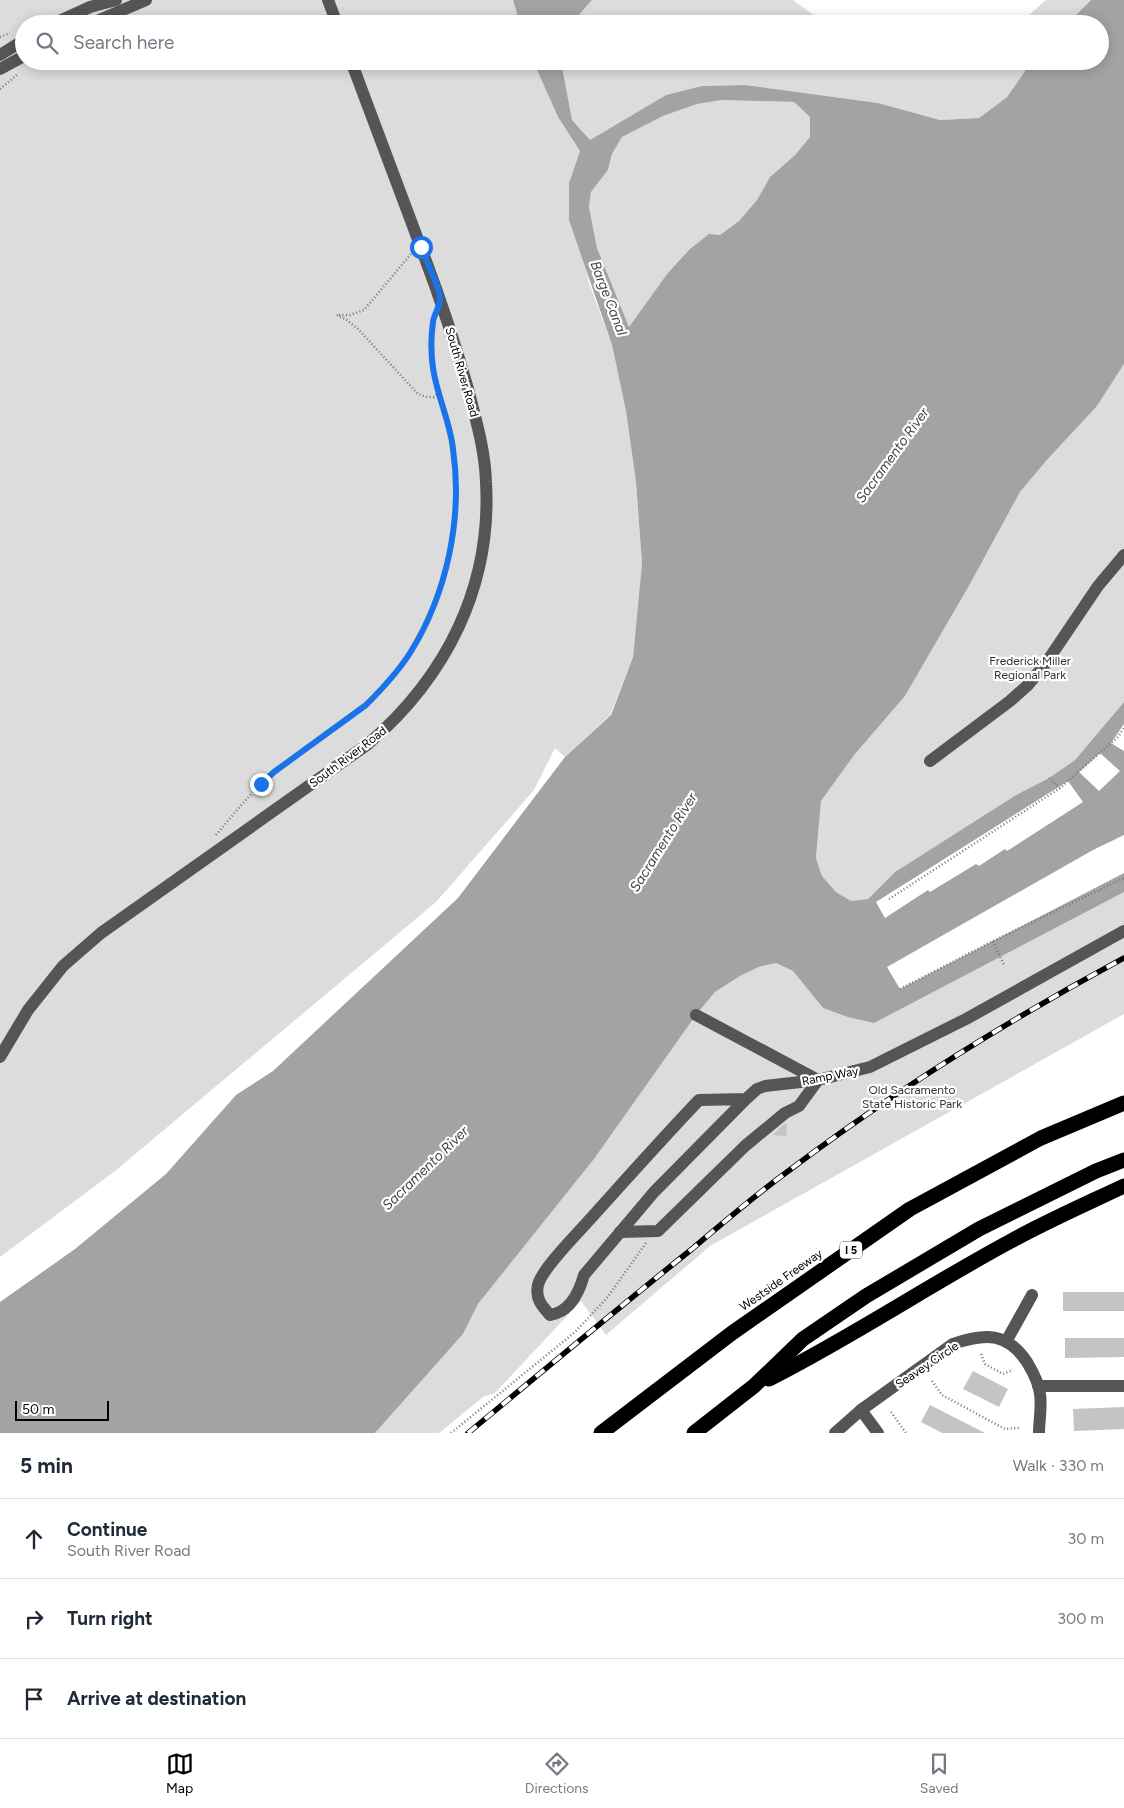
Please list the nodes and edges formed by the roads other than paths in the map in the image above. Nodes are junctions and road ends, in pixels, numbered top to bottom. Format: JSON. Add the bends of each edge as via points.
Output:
{"nodes":[{"id":1,"x":116,"y":0,"type":"edge"},
{"id":2,"x":146,"y":0,"type":"edge"},
{"id":3,"x":328,"y":0,"type":"edge"},
{"id":4,"x":73,"y":15,"type":"edge"},
{"id":5,"x":111,"y":15,"type":"edge"},
{"id":6,"x":334,"y":15,"type":"edge"},
{"id":7,"x":15,"y":40,"type":"edge"},
{"id":8,"x":0,"y":55,"type":"edge"},
{"id":9,"x":15,"y":65,"type":"edge"},
{"id":10,"x":0,"y":69,"type":"edge"},
{"id":11,"x":354,"y":70,"type":"edge"},
{"id":12,"x":1124,"y":555,"type":"edge"},
{"id":13,"x":930,"y":761,"type":"dead end"},
{"id":14,"x":1124,"y":931,"type":"edge"},
{"id":15,"x":696,"y":1015,"type":"dead end"},
{"id":16,"x":0,"y":1057,"type":"edge"},
{"id":17,"x":818,"y":1080,"type":"junction"},
{"id":18,"x":746,"y":1099,"type":"junction"},
{"id":19,"x":1124,"y":1102,"type":"edge"},
{"id":20,"x":1124,"y":1160,"type":"edge"},
{"id":21,"x":1124,"y":1186,"type":"edge"},
{"id":22,"x":620,"y":1232,"type":"junction"},
{"id":23,"x":1032,"y":1295,"type":"dead end"},
{"id":24,"x":1007,"y":1340,"type":"junction"},
{"id":25,"x":754,"y":1386,"type":"junction"},
{"id":26,"x":1038,"y":1386,"type":"junction"},
{"id":27,"x":1124,"y":1386,"type":"edge"},
{"id":28,"x":861,"y":1410,"type":"junction"},
{"id":29,"x":600,"y":1433,"type":"edge"},
{"id":30,"x":694,"y":1433,"type":"edge"},
{"id":31,"x":835,"y":1433,"type":"edge"},
{"id":32,"x":878,"y":1433,"type":"edge"},
{"id":33,"x":1039,"y":1433,"type":"edge"}],
"edges":[{"from":1,"to":4,"type":"street"},
{"from":2,"to":5,"type":"street"},
{"from":3,"to":6,"type":"street"},
{"from":7,"to":8,"type":"street"},
{"from":9,"to":10,"type":"street"},
{"from":11,"to":16,"type":"street","name":"South River Road","via":[[440,297],[480,433],[486,483],[483,538],[469,603],[441,662],[391,725],[101,933],[70,961],[28,1010]]},
{"from":12,"to":13,"type":"street","via":[[1028,685]]},
{"from":14,"to":17,"type":"street","name":"Ramp Way","via":[[870,1067]]},
{"from":15,"to":17,"type":"street"},
{"from":17,"to":18,"type":"street","name":"Ramp Way","via":[[765,1086]]},
{"from":17,"to":22,"type":"street","via":[[799,1106],[785,1113],[745,1146],[658,1231]]},
{"from":18,"to":22,"type":"street","name":"Ramp Way","via":[[654,1192]]},
{"from":18,"to":22,"type":"street","name":"Ramp Way","via":[[699,1100],[648,1154],[557,1256],[538,1283],[539,1303],[550,1315],[558,1314],[569,1306],[584,1276]]},
{"from":19,"to":29,"type":"highway","name":"Westside Freeway","number":"I 5","via":[[1041,1138],[910,1208],[732,1333]]},
{"from":20,"to":25,"type":"highway","via":[[979,1229],[866,1296],[803,1339]]},
{"from":21,"to":25,"type":"highway","via":[[1010,1241],[818,1354]]},
{"from":23,"to":24,"type":"street"},
{"from":24,"to":26,"type":"street","via":[[1023,1355]]},
{"from":24,"to":28,"type":"street","name":"Seavey Circle","via":[[980,1337],[953,1344]]},
{"from":25,"to":30,"type":"highway"},
{"from":26,"to":27,"type":"street"},
{"from":26,"to":33,"type":"street","via":[[1041,1401]]},
{"from":28,"to":31,"type":"street","name":"Seavey Circle"},
{"from":28,"to":32,"type":"street"}]}
